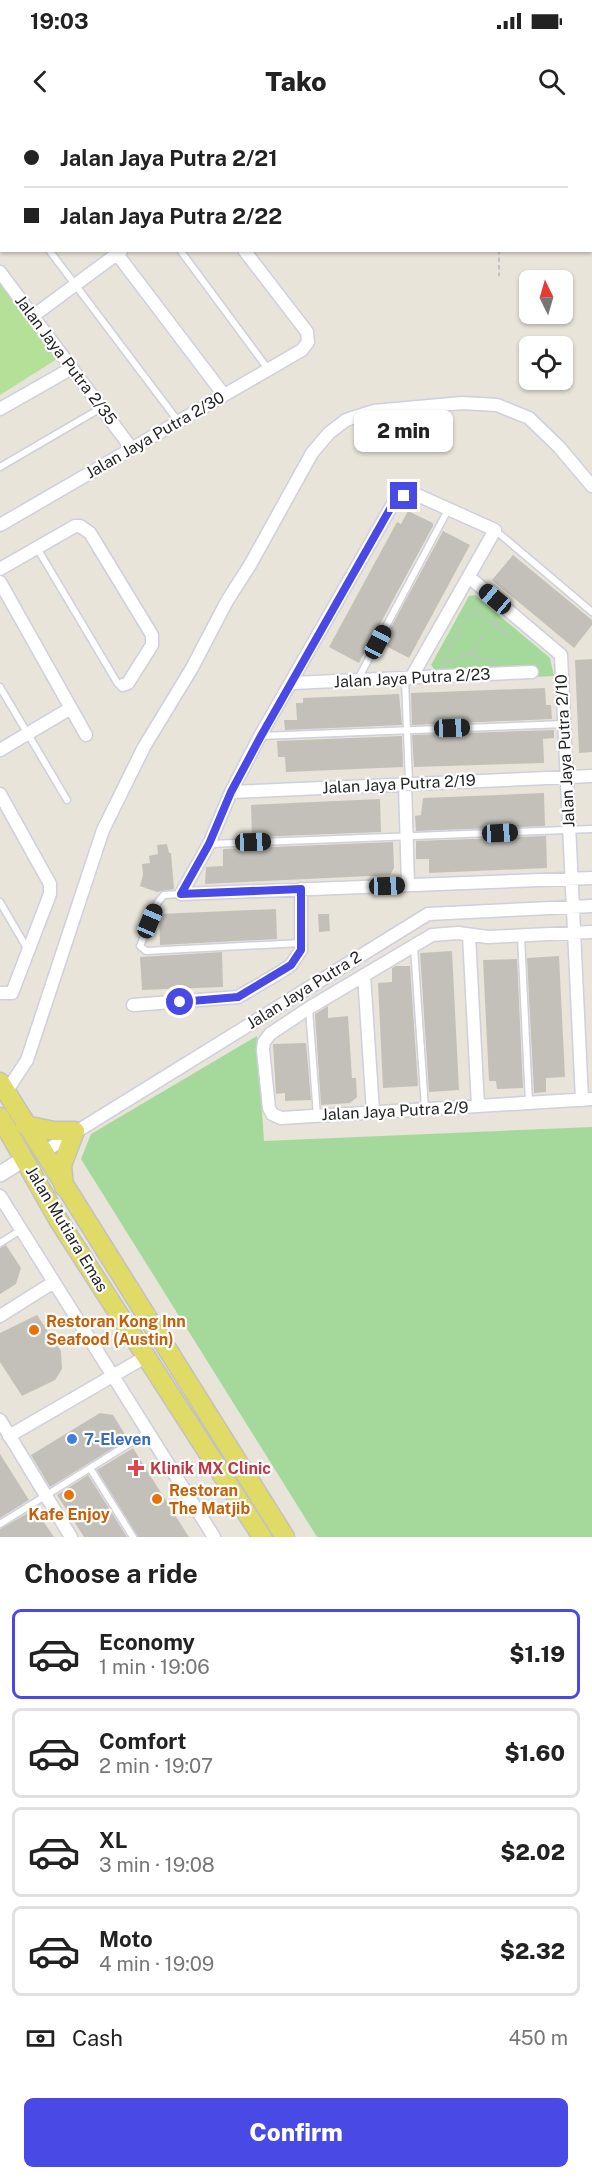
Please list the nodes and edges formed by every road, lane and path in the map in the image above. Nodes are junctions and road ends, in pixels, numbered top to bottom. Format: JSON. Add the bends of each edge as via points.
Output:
{"nodes":[{"id":1,"x":50,"y":252,"type":"edge"},
{"id":2,"x":118,"y":252,"type":"edge"},
{"id":3,"x":181,"y":252,"type":"edge"},
{"id":4,"x":246,"y":252,"type":"edge"},
{"id":5,"x":499,"y":252,"type":"edge"},
{"id":6,"x":0,"y":272,"type":"edge"},
{"id":7,"x":499,"y":276,"type":"dead end"},
{"id":8,"x":75,"y":285,"type":"junction"},
{"id":9,"x":33,"y":316,"type":"junction"},
{"id":10,"x":72,"y":368,"type":"junction"},
{"id":11,"x":269,"y":369,"type":"junction"},
{"id":12,"x":224,"y":395,"type":"junction"},
{"id":13,"x":101,"y":408,"type":"junction"},
{"id":14,"x":0,"y":409,"type":"edge"},
{"id":15,"x":179,"y":422,"type":"junction"},
{"id":16,"x":132,"y":449,"type":"junction"},
{"id":17,"x":0,"y":467,"type":"edge"},
{"id":18,"x":592,"y":486,"type":"edge"},
{"id":19,"x":449,"y":507,"type":"junction"},
{"id":20,"x":0,"y":525,"type":"edge"},
{"id":21,"x":495,"y":530,"type":"junction"},
{"id":22,"x":37,"y":548,"type":"junction"},
{"id":23,"x":0,"y":569,"type":"edge"},
{"id":24,"x":469,"y":576,"type":"junction"},
{"id":25,"x":0,"y":582,"type":"edge"},
{"id":26,"x":508,"y":610,"type":"junction"},
{"id":27,"x":592,"y":612,"type":"edge"},
{"id":28,"x":494,"y":625,"type":"junction"},
{"id":29,"x":489,"y":630,"type":"dead end"},
{"id":30,"x":484,"y":634,"type":"dead end"},
{"id":31,"x":512,"y":637,"type":"dead end"},
{"id":32,"x":532,"y":672,"type":"dead end"},
{"id":33,"x":408,"y":679,"type":"junction"},
{"id":34,"x":357,"y":681,"type":"junction"},
{"id":35,"x":293,"y":683,"type":"junction"},
{"id":36,"x":123,"y":685,"type":"joint"},
{"id":37,"x":0,"y":687,"type":"edge"},
{"id":38,"x":71,"y":708,"type":"junction"},
{"id":39,"x":564,"y":724,"type":"junction"},
{"id":40,"x":407,"y":730,"type":"junction"},
{"id":41,"x":27,"y":734,"type":"junction"},
{"id":42,"x":86,"y":735,"type":"dead end"},
{"id":43,"x":261,"y":736,"type":"junction"},
{"id":44,"x":0,"y":750,"type":"edge"},
{"id":45,"x":567,"y":776,"type":"junction"},
{"id":46,"x":592,"y":776,"type":"edge"},
{"id":47,"x":407,"y":784,"type":"junction"},
{"id":48,"x":231,"y":792,"type":"junction"},
{"id":49,"x":0,"y":794,"type":"edge"},
{"id":50,"x":67,"y":800,"type":"dead end"},
{"id":51,"x":592,"y":829,"type":"edge"},
{"id":52,"x":569,"y":830,"type":"junction"},
{"id":53,"x":407,"y":836,"type":"junction"},
{"id":54,"x":209,"y":844,"type":"junction"},
{"id":55,"x":592,"y":878,"type":"edge"},
{"id":56,"x":571,"y":879,"type":"junction"},
{"id":57,"x":408,"y":885,"type":"junction"},
{"id":58,"x":301,"y":889,"type":"junction"},
{"id":59,"x":181,"y":894,"type":"junction"},
{"id":60,"x":0,"y":902,"type":"edge"},
{"id":61,"x":592,"y":906,"type":"edge"},
{"id":62,"x":572,"y":907,"type":"junction"},
{"id":63,"x":592,"y":932,"type":"edge"},
{"id":64,"x":574,"y":933,"type":"junction"},
{"id":65,"x":469,"y":935,"type":"junction"},
{"id":66,"x":521,"y":936,"type":"junction"},
{"id":67,"x":301,"y":944,"type":"junction"},
{"id":68,"x":414,"y":946,"type":"junction"},
{"id":69,"x":28,"y":950,"type":"junction"},
{"id":70,"x":364,"y":975,"type":"junction"},
{"id":71,"x":6,"y":993,"type":"edge"},
{"id":72,"x":133,"y":1005,"type":"dead end"},
{"id":73,"x":309,"y":1008,"type":"junction"},
{"id":74,"x":3,"y":1087,"type":"edge"},
{"id":75,"x":587,"y":1099,"type":"edge"},
{"id":76,"x":529,"y":1103,"type":"junction"},
{"id":77,"x":478,"y":1106,"type":"junction"},
{"id":78,"x":425,"y":1109,"type":"junction"},
{"id":79,"x":374,"y":1112,"type":"junction"},
{"id":80,"x":316,"y":1116,"type":"junction"},
{"id":81,"x":11,"y":1125,"type":"edge"},
{"id":82,"x":75,"y":1131,"type":"junction"},
{"id":83,"x":42,"y":1153,"type":"junction"},
{"id":84,"x":24,"y":1159,"type":"junction"},
{"id":85,"x":0,"y":1174,"type":"edge"},
{"id":86,"x":64,"y":1189,"type":"junction"},
{"id":87,"x":0,"y":1196,"type":"edge"},
{"id":88,"x":50,"y":1206,"type":"junction"},
{"id":89,"x":22,"y":1230,"type":"junction"},
{"id":90,"x":0,"y":1243,"type":"edge"},
{"id":91,"x":54,"y":1282,"type":"junction"},
{"id":92,"x":0,"y":1316,"type":"edge"},
{"id":93,"x":147,"y":1356,"type":"junction"},
{"id":94,"x":113,"y":1375,"type":"junction"},
{"id":95,"x":0,"y":1420,"type":"edge"},
{"id":96,"x":148,"y":1432,"type":"junction"},
{"id":97,"x":9,"y":1436,"type":"junction"},
{"id":98,"x":90,"y":1468,"type":"junction"},
{"id":99,"x":45,"y":1496,"type":"junction"},
{"id":100,"x":0,"y":1524,"type":"edge"},
{"id":101,"x":71,"y":1537,"type":"edge"},
{"id":102,"x":133,"y":1537,"type":"edge"},
{"id":103,"x":213,"y":1537,"type":"edge"},
{"id":104,"x":262,"y":1537,"type":"edge"},
{"id":105,"x":285,"y":1537,"type":"edge"}],
"edges":[{"from":1,"to":8,"type":"lane"},
{"from":2,"to":8,"type":"street"},
{"from":2,"to":12,"type":"street"},
{"from":3,"to":11,"type":"lane"},
{"from":4,"to":11,"type":"street","name":"Jalan Jaya Putra 2/30","via":[[307,332],[308,342],[302,350]]},
{"from":5,"to":7,"type":"path"},
{"from":6,"to":9,"type":"street","name":"Jalan Jaya Putra 2/35"},
{"from":8,"to":9,"type":"street"},
{"from":8,"to":15,"type":"lane"},
{"from":9,"to":10,"type":"street","name":"Jalan Jaya Putra 2/35"},
{"from":10,"to":13,"type":"street","name":"Jalan Jaya Putra 2/35"},
{"from":10,"to":14,"type":"street"},
{"from":11,"to":12,"type":"street","name":"Jalan Jaya Putra 2/30"},
{"from":12,"to":15,"type":"street","name":"Jalan Jaya Putra 2/30"},
{"from":13,"to":16,"type":"street","name":"Jalan Jaya Putra 2/35"},
{"from":13,"to":17,"type":"lane"},
{"from":15,"to":16,"type":"street","name":"Jalan Jaya Putra 2/30"},
{"from":16,"to":20,"type":"street","name":"Jalan Jaya Putra 2/30"},
{"from":18,"to":74,"type":"street","via":[[529,418],[497,405],[462,403],[374,411],[346,420],[329,433],[312,453],[144,747],[103,830],[27,1060]]},
{"from":19,"to":21,"type":"street"},
{"from":19,"to":34,"type":"lane"},
{"from":19,"to":35,"type":"street","via":[[415,494],[394,502]]},
{"from":21,"to":24,"type":"street"},
{"from":21,"to":27,"type":"lane"},
{"from":22,"to":23,"type":"street"},
{"from":22,"to":36,"type":"lane","via":[[118,684]]},
{"from":22,"to":36,"type":"street","via":[[75,526],[90,533],[152,635],[152,645]]},
{"from":24,"to":26,"type":"street","name":"Jalan Jaya Putra 2/10"},
{"from":24,"to":33,"type":"street"},
{"from":25,"to":38,"type":"street"},
{"from":26,"to":28,"type":"path"},
{"from":26,"to":39,"type":"street","name":"Jalan Jaya Putra 2/10","via":[[561,655]]},
{"from":28,"to":29,"type":"path"},
{"from":28,"to":30,"type":"path","via":[[473,612],[459,629],[441,669],[452,659],[471,653]]},
{"from":28,"to":31,"type":"path"},
{"from":32,"to":33,"type":"street","name":"Jalan Jaya Putra 2/23"},
{"from":33,"to":34,"type":"street","name":"Jalan Jaya Putra 2/23"},
{"from":33,"to":40,"type":"lane"},
{"from":34,"to":35,"type":"street","name":"Jalan Jaya Putra 2/23"},
{"from":35,"to":43,"type":"street"},
{"from":37,"to":41,"type":"lane"},
{"from":38,"to":41,"type":"street"},
{"from":38,"to":42,"type":"street"},
{"from":39,"to":40,"type":"lane"},
{"from":39,"to":45,"type":"street","name":"Jalan Jaya Putra 2/10"},
{"from":40,"to":43,"type":"lane"},
{"from":40,"to":47,"type":"lane"},
{"from":41,"to":44,"type":"street"},
{"from":41,"to":50,"type":"lane"},
{"from":43,"to":48,"type":"street"},
{"from":45,"to":46,"type":"street","name":"Jalan Jaya Putra 2/19"},
{"from":45,"to":47,"type":"street","name":"Jalan Jaya Putra 2/19"},
{"from":45,"to":52,"type":"street","name":"Jalan Jaya Putra 2/10"},
{"from":47,"to":48,"type":"street","name":"Jalan Jaya Putra 2/19"},
{"from":47,"to":53,"type":"street"},
{"from":48,"to":54,"type":"street"},
{"from":49,"to":69,"type":"street","via":[[50,884],[50,894]]},
{"from":51,"to":52,"type":"lane"},
{"from":52,"to":53,"type":"lane"},
{"from":52,"to":56,"type":"street","name":"Jalan Jaya Putra 2/10"},
{"from":53,"to":54,"type":"lane"},
{"from":53,"to":57,"type":"street"},
{"from":54,"to":59,"type":"street"},
{"from":55,"to":56,"type":"street"},
{"from":56,"to":57,"type":"street"},
{"from":56,"to":62,"type":"street","name":"Jalan Jaya Putra 2/10"},
{"from":57,"to":58,"type":"street"},
{"from":58,"to":59,"type":"street"},
{"from":58,"to":67,"type":"street"},
{"from":59,"to":67,"type":"lane","via":[[164,895],[158,902],[140,946],[146,951]]},
{"from":60,"to":69,"type":"lane"},
{"from":61,"to":62,"type":"street","name":"Jalan Jaya Putra 2"},
{"from":62,"to":64,"type":"street","name":"Jalan Jaya Putra 2/10"},
{"from":62,"to":82,"type":"street","name":"Jalan Jaya Putra 2","via":[[440,912],[419,919]]},
{"from":63,"to":64,"type":"street"},
{"from":64,"to":66,"type":"street"},
{"from":64,"to":75,"type":"street","name":"Jalan Jaya Putra 2/10"},
{"from":65,"to":66,"type":"street"},
{"from":65,"to":68,"type":"street","via":[[432,935]]},
{"from":65,"to":77,"type":"street"},
{"from":66,"to":76,"type":"lane"},
{"from":67,"to":72,"type":"street","via":[[291,965],[238,997]]},
{"from":68,"to":70,"type":"street"},
{"from":68,"to":78,"type":"lane"},
{"from":69,"to":71,"type":"street"},
{"from":70,"to":73,"type":"street"},
{"from":70,"to":79,"type":"street"},
{"from":73,"to":80,"type":"lane"},
{"from":73,"to":80,"type":"street","name":"Jalan Jaya Putra 2/9","via":[[264,1042],[272,1114],[281,1118]]},
{"from":74,"to":81,"type":"main road","name":"Jalan Mutiara Emas"},
{"from":75,"to":76,"type":"street","name":"Jalan Jaya Putra 2/9"},
{"from":76,"to":77,"type":"street","name":"Jalan Jaya Putra 2/9"},
{"from":77,"to":78,"type":"street","name":"Jalan Jaya Putra 2/9"},
{"from":78,"to":79,"type":"street","name":"Jalan Jaya Putra 2/9"},
{"from":79,"to":80,"type":"street","name":"Jalan Jaya Putra 2/9"},
{"from":81,"to":82,"type":"main road"},
{"from":81,"to":83,"type":"main road","via":[[30,1152]]},
{"from":81,"to":84,"type":"main road","name":"Jalan Mutiara Emas"},
{"from":82,"to":83,"type":"street","name":"Jalan Jaya Putra 2"},
{"from":82,"to":86,"type":"main road","via":[[62,1165]]},
{"from":83,"to":86,"type":"main road","name":"Jalan Mutiara Emas"},
{"from":83,"to":88,"type":"main road","via":[[40,1167]]},
{"from":84,"to":85,"type":"street"},
{"from":84,"to":88,"type":"main road","name":"Jalan Mutiara Emas"},
{"from":86,"to":105,"type":"main road","name":"Jalan Mutiara Emas"},
{"from":87,"to":89,"type":"street"},
{"from":88,"to":93,"type":"main road","name":"Jalan Mutiara Emas"},
{"from":89,"to":90,"type":"lane"},
{"from":89,"to":91,"type":"street"},
{"from":91,"to":92,"type":"street"},
{"from":91,"to":94,"type":"street"},
{"from":93,"to":94,"type":"street"},
{"from":93,"to":104,"type":"main road","name":"Jalan Mutiara Emas"},
{"from":94,"to":96,"type":"street"},
{"from":94,"to":97,"type":"street"},
{"from":95,"to":97,"type":"street"},
{"from":96,"to":98,"type":"lane"},
{"from":96,"to":103,"type":"street"},
{"from":97,"to":99,"type":"street"},
{"from":98,"to":99,"type":"lane"},
{"from":98,"to":102,"type":"lane"},
{"from":99,"to":100,"type":"lane"},
{"from":99,"to":101,"type":"street"}]}
